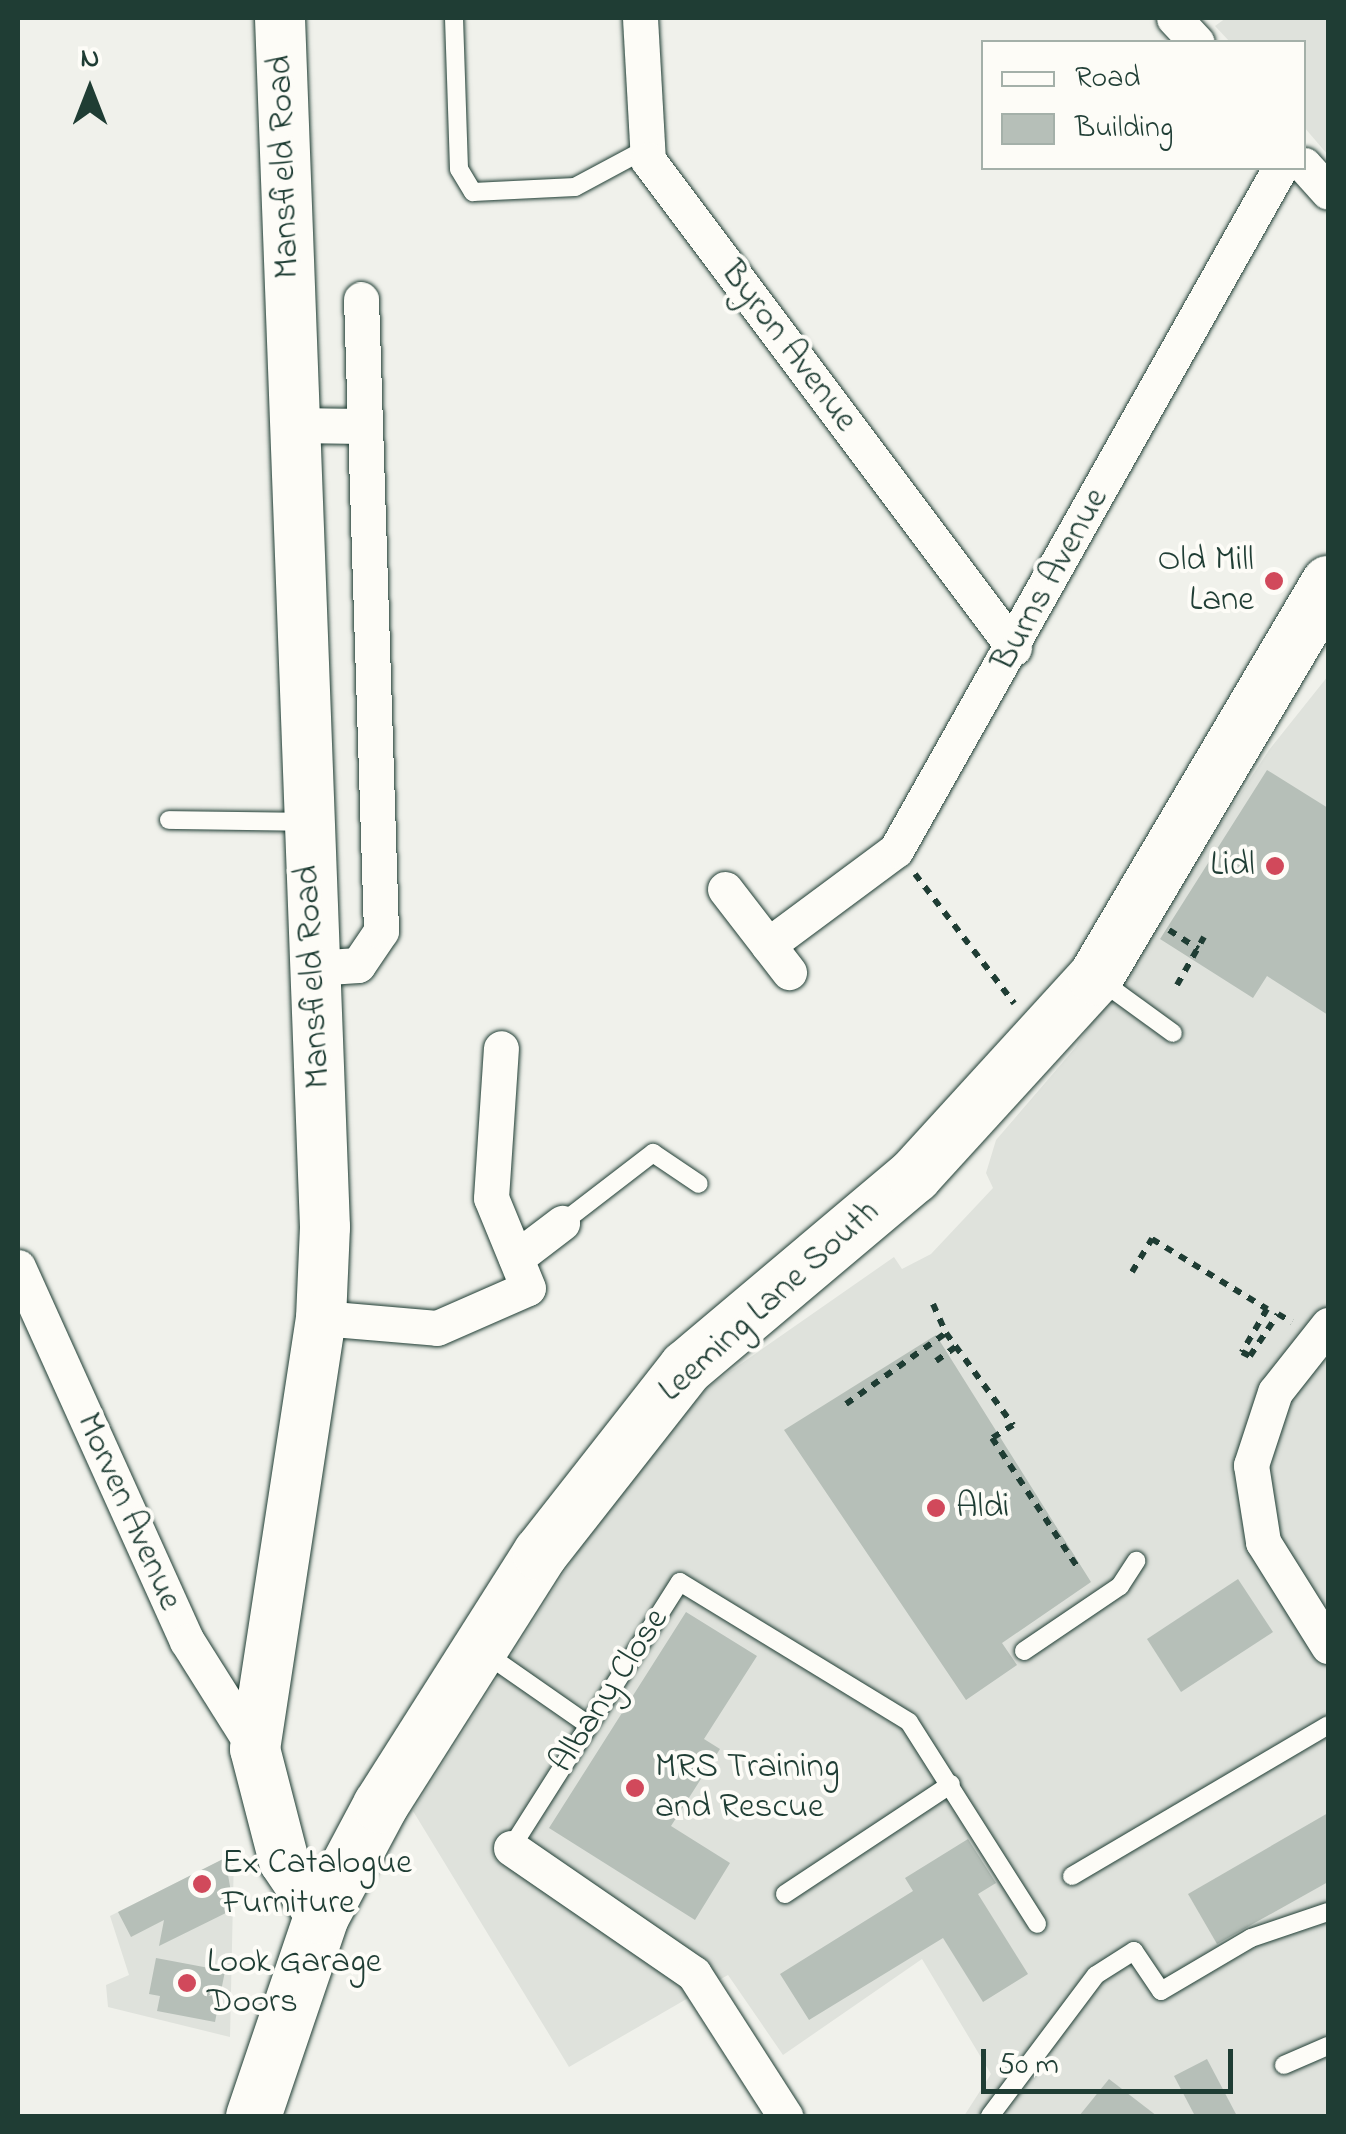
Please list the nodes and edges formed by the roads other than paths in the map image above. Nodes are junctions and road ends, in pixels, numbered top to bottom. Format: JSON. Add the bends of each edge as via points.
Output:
{"nodes":[{"id":1,"x":280,"y":18,"type":"edge"},
{"id":2,"x":454,"y":18,"type":"edge"},
{"id":3,"x":640,"y":18,"type":"edge"},
{"id":4,"x":1174,"y":18,"type":"edge"},
{"id":5,"x":1194,"y":40,"type":"edge"},
{"id":6,"x":644,"y":150,"type":"junction"},
{"id":7,"x":1306,"y":166,"type":"edge"},
{"id":8,"x":1279,"y":170,"type":"edge"},
{"id":9,"x":1328,"y":192,"type":"edge"},
{"id":10,"x":361,"y":299,"type":"dead end"},
{"id":11,"x":293,"y":425,"type":"junction"},
{"id":12,"x":364,"y":426,"type":"junction"},
{"id":13,"x":1328,"y":584,"type":"edge"},
{"id":14,"x":1014,"y":648,"type":"junction"},
{"id":15,"x":169,"y":820,"type":"dead end"},
{"id":16,"x":306,"y":822,"type":"junction"},
{"id":17,"x":725,"y":889,"type":"dead end"},
{"id":18,"x":313,"y":968,"type":"junction"},
{"id":19,"x":1095,"y":977,"type":"junction"},
{"id":20,"x":1172,"y":1032,"type":"dead end"},
{"id":21,"x":500,"y":1048,"type":"dead end"},
{"id":22,"x":699,"y":1184,"type":"dead end"},
{"id":23,"x":562,"y":1223,"type":"joint"},
{"id":24,"x":516,"y":1258,"type":"junction"},
{"id":25,"x":18,"y":1267,"type":"edge"},
{"id":26,"x":321,"y":1318,"type":"junction"},
{"id":27,"x":1324,"y":1331,"type":"edge"},
{"id":28,"x":1136,"y":1561,"type":"dead end"},
{"id":29,"x":476,"y":1646,"type":"junction"},
{"id":30,"x":1328,"y":1646,"type":"edge"},
{"id":31,"x":1024,"y":1651,"type":"dead end"},
{"id":32,"x":587,"y":1724,"type":"junction"},
{"id":33,"x":1328,"y":1725,"type":"edge"},
{"id":34,"x":255,"y":1749,"type":"junction"},
{"id":35,"x":952,"y":1784,"type":"junction"},
{"id":36,"x":511,"y":1848,"type":"joint"},
{"id":37,"x":1072,"y":1876,"type":"dead end"},
{"id":38,"x":784,"y":1894,"type":"dead end"},
{"id":39,"x":1328,"y":1912,"type":"edge"},
{"id":40,"x":322,"y":1916,"type":"junction"},
{"id":41,"x":1037,"y":1924,"type":"dead end"},
{"id":42,"x":1328,"y":2046,"type":"edge"},
{"id":43,"x":1284,"y":2066,"type":"dead end"},
{"id":44,"x":254,"y":2116,"type":"edge"},
{"id":45,"x":785,"y":2116,"type":"edge"},
{"id":46,"x":990,"y":2116,"type":"edge"}],
"edges":[{"from":1,"to":11,"type":"main road","name":"Mansfield Road"},
{"from":2,"to":6,"type":"lane","via":[[458,169],[473,192],[575,187]]},
{"from":3,"to":6,"type":"street"},
{"from":4,"to":5,"type":"street"},
{"from":6,"to":14,"type":"street","name":"Byron Avenue"},
{"from":7,"to":9,"type":"street"},
{"from":8,"to":14,"type":"street","name":"Burns Avenue"},
{"from":10,"to":12,"type":"street"},
{"from":11,"to":12,"type":"street"},
{"from":11,"to":16,"type":"main road","name":"Mansfield Road"},
{"from":12,"to":18,"type":"street","via":[[381,931],[358,965]]},
{"from":13,"to":19,"type":"highway","name":"Leeming Lane South"},
{"from":14,"to":17,"type":"street","name":"Burns Avenue","via":[[896,850],[778,958]]},
{"from":15,"to":16,"type":"lane"},
{"from":16,"to":18,"type":"main road","name":"Mansfield Road"},
{"from":18,"to":26,"type":"main road","name":"Mansfield Road"},
{"from":19,"to":20,"type":"lane"},
{"from":19,"to":29,"type":"highway","name":"Leeming Lane South","via":[[914,1175],[686,1367],[602,1464]]},
{"from":21,"to":24,"type":"street","via":[[492,1198]]},
{"from":22,"to":23,"type":"lane","via":[[653,1152]]},
{"from":23,"to":24,"type":"street"},
{"from":24,"to":26,"type":"street","via":[[528,1288],[437,1328]]},
{"from":25,"to":34,"type":"street","name":"Morven Avenue","via":[[187,1642]]},
{"from":26,"to":34,"type":"main road","name":"Mansfield Road"},
{"from":27,"to":30,"type":"street","via":[[1275,1392],[1251,1465],[1263,1542]]},
{"from":28,"to":31,"type":"lane","via":[[1120,1586]]},
{"from":29,"to":32,"type":"lane"},
{"from":29,"to":40,"type":"highway","name":"Leeming Lane South"},
{"from":32,"to":35,"type":"lane","name":"Albany Close","via":[[680,1582],[910,1722]]},
{"from":32,"to":36,"type":"lane","name":"Albany Close"},
{"from":33,"to":37,"type":"lane"},
{"from":34,"to":40,"type":"main road","name":"Mansfield Road","via":[[284,1861]]},
{"from":35,"to":38,"type":"lane"},
{"from":35,"to":41,"type":"lane","name":"Albany Close"},
{"from":36,"to":45,"type":"street","name":"Albany Close","via":[[694,1974]]},
{"from":39,"to":46,"type":"lane","via":[[1251,1938],[1161,1990],[1134,1951],[1096,1975]]},
{"from":40,"to":44,"type":"highway","name":"Leeming Lane South"},
{"from":42,"to":43,"type":"lane"}]}
